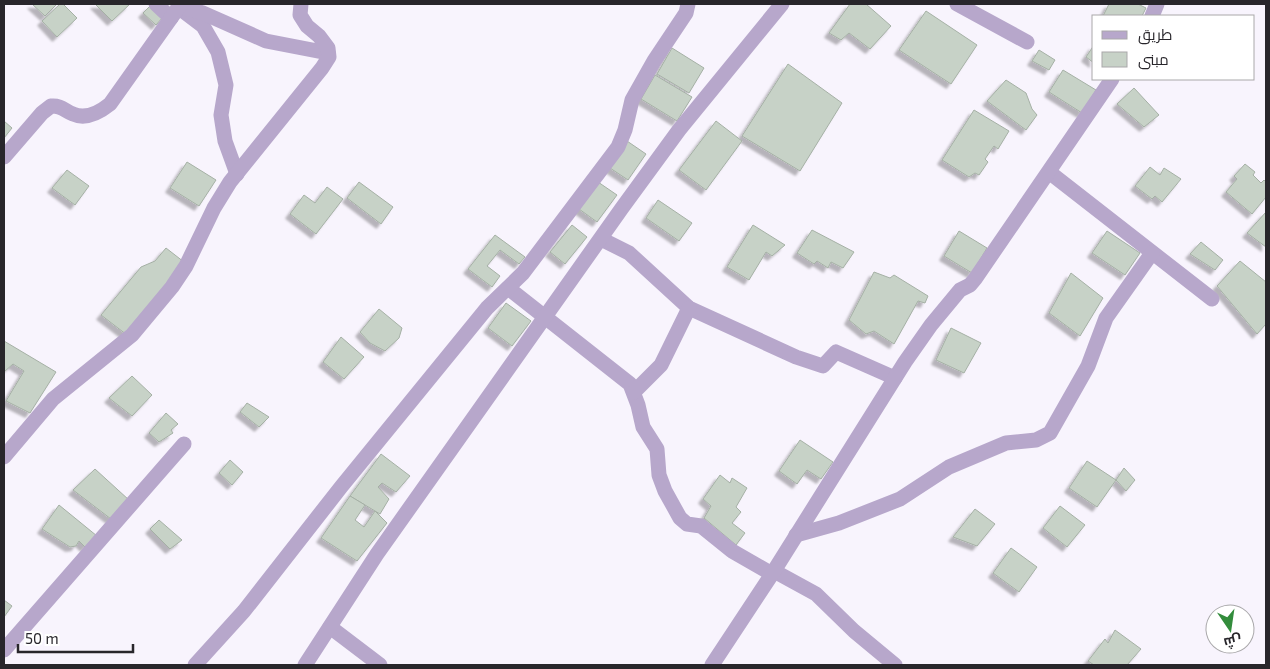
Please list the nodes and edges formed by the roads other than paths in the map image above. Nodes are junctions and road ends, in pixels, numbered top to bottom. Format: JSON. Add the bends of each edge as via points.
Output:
{"nodes":[{"id":1,"x":156,"y":4,"type":"edge"},
{"id":2,"x":301,"y":4,"type":"edge"},
{"id":3,"x":688,"y":4,"type":"edge"},
{"id":4,"x":782,"y":4,"type":"edge"},
{"id":5,"x":956,"y":4,"type":"edge"},
{"id":6,"x":177,"y":9,"type":"edge"},
{"id":7,"x":1027,"y":42,"type":"dead end"},
{"id":8,"x":328,"y":53,"type":"junction"},
{"id":9,"x":1111,"y":80,"type":"edge"},
{"id":10,"x":4,"y":157,"type":"edge"},
{"id":11,"x":1049,"y":172,"type":"junction"},
{"id":12,"x":236,"y":174,"type":"junction"},
{"id":13,"x":601,"y":239,"type":"junction"},
{"id":14,"x":1152,"y":253,"type":"junction"},
{"id":15,"x":508,"y":288,"type":"junction"},
{"id":16,"x":1212,"y":299,"type":"dead end"},
{"id":17,"x":689,"y":308,"type":"junction"},
{"id":18,"x":544,"y":317,"type":"junction"},
{"id":19,"x":895,"y":378,"type":"junction"},
{"id":20,"x":634,"y":392,"type":"junction"},
{"id":21,"x":184,"y":444,"type":"dead end"},
{"id":22,"x":4,"y":458,"type":"edge"},
{"id":23,"x":796,"y":535,"type":"junction"},
{"id":24,"x":773,"y":573,"type":"junction"},
{"id":25,"x":330,"y":627,"type":"junction"},
{"id":26,"x":4,"y":650,"type":"edge"},
{"id":27,"x":195,"y":665,"type":"edge"},
{"id":28,"x":305,"y":665,"type":"edge"},
{"id":29,"x":380,"y":665,"type":"edge"},
{"id":30,"x":712,"y":665,"type":"edge"},
{"id":31,"x":895,"y":665,"type":"edge"}],
"edges":[{"from":1,"to":6,"type":"street"},
{"from":2,"to":8,"type":"street","via":[[300,15],[307,26],[320,36]]},
{"from":3,"to":15,"type":"street","via":[[686,13],[632,100],[618,147],[523,273]]},
{"from":4,"to":13,"type":"street","via":[[679,130]]},
{"from":5,"to":7,"type":"street"},
{"from":6,"to":8,"type":"street","via":[[203,13],[266,41]]},
{"from":6,"to":10,"type":"street","via":[[110,104],[88,116],[75,115],[52,106]]},
{"from":6,"to":12,"type":"street","via":[[203,26],[218,52],[226,85],[221,115],[225,141]]},
{"from":8,"to":12,"type":"street","via":[[322,68]]},
{"from":9,"to":11,"type":"street"},
{"from":11,"to":14,"type":"street"},
{"from":11,"to":19,"type":"street","via":[[975,280],[960,290],[931,325]]},
{"from":12,"to":22,"type":"street","via":[[172,287],[132,335],[63,388]]},
{"from":13,"to":17,"type":"street","via":[[630,253]]},
{"from":13,"to":18,"type":"street"},
{"from":14,"to":16,"type":"street"},
{"from":14,"to":23,"type":"street","via":[[1106,318],[1088,366],[1050,433],[1036,440],[1006,443],[949,467],[900,499],[839,523]]},
{"from":15,"to":18,"type":"street"},
{"from":15,"to":27,"type":"street","via":[[487,308],[244,611]]},
{"from":17,"to":19,"type":"street","via":[[796,357],[823,366],[836,352]]},
{"from":17,"to":20,"type":"street","via":[[661,365]]},
{"from":18,"to":20,"type":"street","via":[[623,377]]},
{"from":18,"to":25,"type":"street","via":[[377,554]]},
{"from":19,"to":23,"type":"street"},
{"from":20,"to":24,"type":"street","via":[[643,427],[657,449],[662,483],[680,518],[687,524],[701,526],[732,551]]},
{"from":21,"to":26,"type":"street"},
{"from":23,"to":24,"type":"street"},
{"from":24,"to":30,"type":"street"},
{"from":24,"to":31,"type":"street","via":[[816,594]]},
{"from":25,"to":28,"type":"street"},
{"from":25,"to":29,"type":"street"}]}
